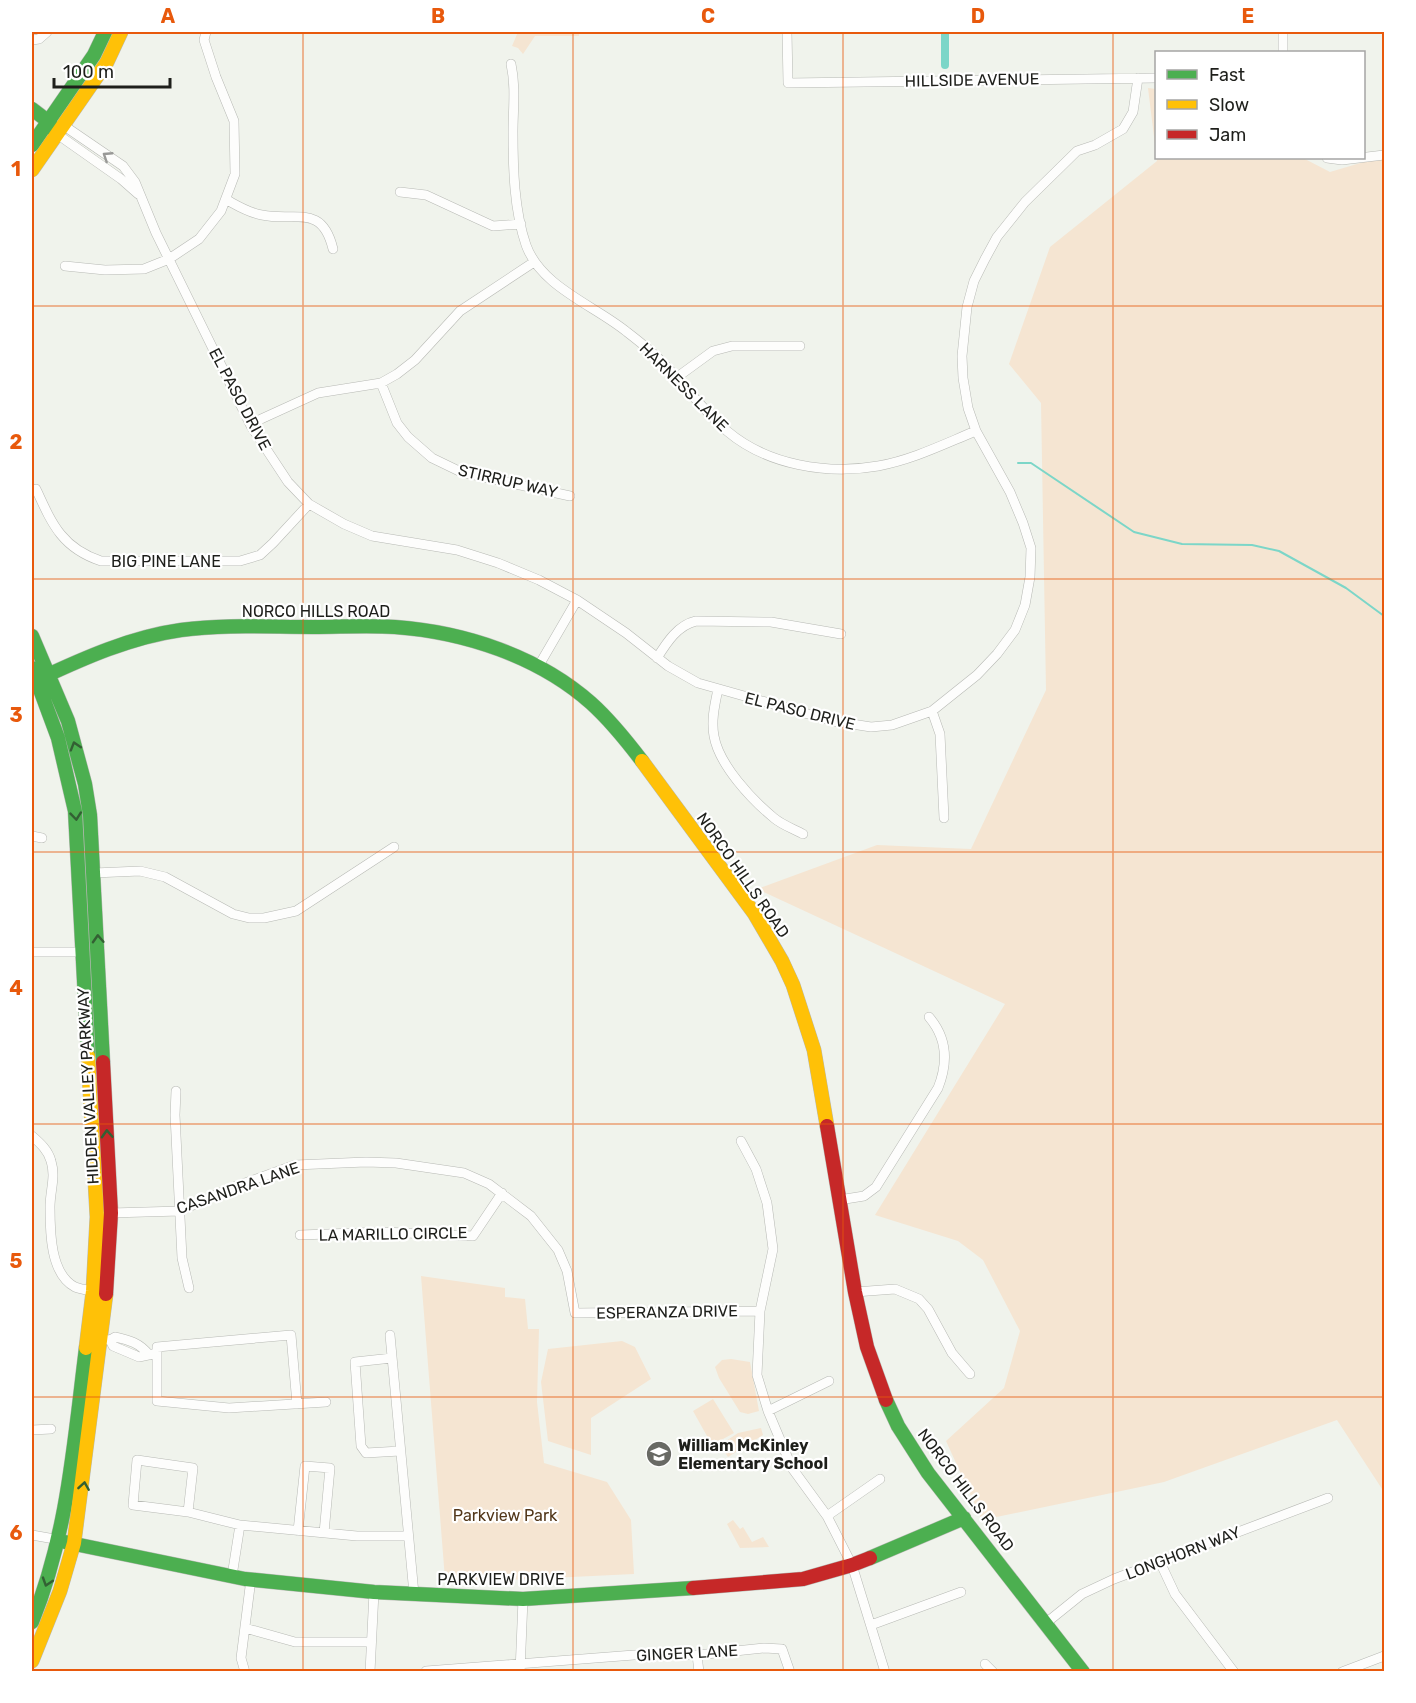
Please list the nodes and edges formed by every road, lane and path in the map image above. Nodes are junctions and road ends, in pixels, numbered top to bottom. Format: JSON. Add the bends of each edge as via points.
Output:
{"nodes":[{"id":1,"x":47,"y":32,"type":"edge"},
{"id":2,"x":105,"y":32,"type":"edge"},
{"id":3,"x":122,"y":32,"type":"edge"},
{"id":4,"x":206,"y":32,"type":"edge"},
{"id":5,"x":787,"y":32,"type":"edge"},
{"id":6,"x":1283,"y":32,"type":"edge"},
{"id":7,"x":35,"y":40,"type":"edge"},
{"id":8,"x":1283,"y":51,"type":"edge"},
{"id":9,"x":511,"y":64,"type":"dead end"},
{"id":10,"x":1138,"y":78,"type":"junction"},
{"id":11,"x":1155,"y":78,"type":"edge"},
{"id":12,"x":32,"y":109,"type":"edge"},
{"id":13,"x":49,"y":122,"type":"junction"},
{"id":14,"x":60,"y":130,"type":"junction"},
{"id":15,"x":32,"y":146,"type":"edge"},
{"id":16,"x":1384,"y":155,"type":"edge"},
{"id":17,"x":1365,"y":157,"type":"edge"},
{"id":18,"x":1334,"y":159,"type":"edge"},
{"id":19,"x":1350,"y":159,"type":"edge"},
{"id":20,"x":32,"y":170,"type":"edge"},
{"id":21,"x":400,"y":192,"type":"dead end"},
{"id":22,"x":227,"y":200,"type":"junction"},
{"id":23,"x":520,"y":224,"type":"junction"},
{"id":24,"x":333,"y":249,"type":"dead end"},
{"id":25,"x":169,"y":259,"type":"junction"},
{"id":26,"x":534,"y":262,"type":"junction"},
{"id":27,"x":65,"y":266,"type":"dead end"},
{"id":28,"x":800,"y":346,"type":"dead end"},
{"id":29,"x":676,"y":378,"type":"junction"},
{"id":30,"x":381,"y":383,"type":"junction"},
{"id":31,"x":251,"y":426,"type":"junction"},
{"id":32,"x":976,"y":431,"type":"junction"},
{"id":33,"x":36,"y":489,"type":"dead end"},
{"id":34,"x":570,"y":496,"type":"dead end"},
{"id":35,"x":309,"y":504,"type":"junction"},
{"id":36,"x":577,"y":600,"type":"junction"},
{"id":37,"x":841,"y":634,"type":"dead end"},
{"id":38,"x":32,"y":636,"type":"edge"},
{"id":39,"x":657,"y":658,"type":"junction"},
{"id":40,"x":538,"y":667,"type":"junction"},
{"id":41,"x":39,"y":674,"type":"edge"},
{"id":42,"x":718,"y":689,"type":"junction"},
{"id":43,"x":932,"y":711,"type":"junction"},
{"id":44,"x":944,"y":818,"type":"dead end"},
{"id":45,"x":803,"y":834,"type":"dead end"},
{"id":46,"x":394,"y":847,"type":"dead end"},
{"id":47,"x":94,"y":873,"type":"junction"},
{"id":48,"x":32,"y":952,"type":"edge"},
{"id":49,"x":84,"y":952,"type":"junction"},
{"id":50,"x":929,"y":1017,"type":"dead end"},
{"id":51,"x":176,"y":1091,"type":"dead end"},
{"id":52,"x":32,"y":1136,"type":"edge"},
{"id":53,"x":741,"y":1141,"type":"dead end"},
{"id":54,"x":94,"y":1150,"type":"junction"},
{"id":55,"x":502,"y":1194,"type":"junction"},
{"id":56,"x":839,"y":1200,"type":"junction"},
{"id":57,"x":180,"y":1212,"type":"junction"},
{"id":58,"x":111,"y":1213,"type":"junction"},
{"id":59,"x":300,"y":1235,"type":"dead end"},
{"id":60,"x":94,"y":1275,"type":"junction"},
{"id":61,"x":189,"y":1288,"type":"dead end"},
{"id":62,"x":93,"y":1291,"type":"junction"},
{"id":63,"x":855,"y":1292,"type":"junction"},
{"id":64,"x":760,"y":1311,"type":"junction"},
{"id":65,"x":575,"y":1313,"type":"joint"},
{"id":66,"x":390,"y":1335,"type":"dead end"},
{"id":67,"x":106,"y":1340,"type":"junction"},
{"id":68,"x":153,"y":1354,"type":"junction"},
{"id":69,"x":392,"y":1358,"type":"junction"},
{"id":70,"x":84,"y":1372,"type":"junction"},
{"id":71,"x":970,"y":1374,"type":"dead end"},
{"id":72,"x":829,"y":1381,"type":"dead end"},
{"id":73,"x":326,"y":1402,"type":"dead end"},
{"id":74,"x":297,"y":1404,"type":"junction"},
{"id":75,"x":768,"y":1411,"type":"junction"},
{"id":76,"x":51,"y":1429,"type":"dead end"},
{"id":77,"x":32,"y":1430,"type":"edge"},
{"id":78,"x":400,"y":1451,"type":"junction"},
{"id":79,"x":880,"y":1479,"type":"dead end"},
{"id":80,"x":1328,"y":1498,"type":"dead end"},
{"id":81,"x":188,"y":1512,"type":"junction"},
{"id":82,"x":827,"y":1516,"type":"junction"},
{"id":83,"x":964,"y":1518,"type":"junction"},
{"id":84,"x":240,"y":1525,"type":"junction"},
{"id":85,"x":298,"y":1531,"type":"junction"},
{"id":86,"x":324,"y":1533,"type":"junction"},
{"id":87,"x":32,"y":1535,"type":"edge"},
{"id":88,"x":407,"y":1536,"type":"junction"},
{"id":89,"x":60,"y":1540,"type":"junction"},
{"id":90,"x":74,"y":1544,"type":"junction"},
{"id":91,"x":1160,"y":1562,"type":"junction"},
{"id":92,"x":852,"y":1564,"type":"junction"},
{"id":93,"x":232,"y":1576,"type":"junction"},
{"id":94,"x":251,"y":1579,"type":"junction"},
{"id":95,"x":374,"y":1592,"type":"junction"},
{"id":96,"x":961,"y":1592,"type":"dead end"},
{"id":97,"x":414,"y":1594,"type":"junction"},
{"id":98,"x":523,"y":1599,"type":"junction"},
{"id":99,"x":32,"y":1622,"type":"edge"},
{"id":100,"x":1046,"y":1623,"type":"junction"},
{"id":101,"x":871,"y":1625,"type":"junction"},
{"id":102,"x":245,"y":1628,"type":"junction"},
{"id":103,"x":371,"y":1642,"type":"junction"},
{"id":104,"x":697,"y":1655,"type":"junction"},
{"id":105,"x":1384,"y":1656,"type":"edge"},
{"id":106,"x":32,"y":1661,"type":"edge"},
{"id":107,"x":986,"y":1664,"type":"dead end"},
{"id":108,"x":520,"y":1668,"type":"edge"},
{"id":109,"x":245,"y":1671,"type":"edge"},
{"id":110,"x":370,"y":1671,"type":"edge"},
{"id":111,"x":426,"y":1671,"type":"edge"},
{"id":112,"x":699,"y":1671,"type":"edge"},
{"id":113,"x":790,"y":1671,"type":"edge"},
{"id":114,"x":885,"y":1671,"type":"edge"},
{"id":115,"x":993,"y":1671,"type":"edge"},
{"id":116,"x":1083,"y":1671,"type":"edge"},
{"id":117,"x":1234,"y":1671,"type":"edge"},
{"id":118,"x":1342,"y":1671,"type":"edge"}],
"edges":[{"from":1,"to":7,"type":"street"},
{"from":2,"to":13,"type":"street"},
{"from":3,"to":14,"type":"street","via":[[107,62]]},
{"from":4,"to":22,"type":"street","via":[[204,40],[234,121],[235,174]]},
{"from":5,"to":10,"type":"street","name":"HILLSIDE AVENUE","via":[[788,83]]},
{"from":6,"to":8,"type":"street"},
{"from":9,"to":23,"type":"street","name":"HARNESS LANE","via":[[515,82],[513,155]]},
{"from":10,"to":11,"type":"street","name":"HILLSIDE AVENUE"},
{"from":10,"to":32,"type":"street","name":"EL PASO DRIVE","via":[[1133,111],[1123,129],[1077,151],[1025,202],[997,237],[974,281],[962,356],[968,408]]},
{"from":12,"to":13,"type":"street"},
{"from":13,"to":14,"type":"street"},
{"from":13,"to":15,"type":"street"},
{"from":14,"to":20,"type":"street"},
{"from":14,"to":25,"type":"street","name":"EL PASO DRIVE","via":[[139,196]]},
{"from":16,"to":17,"type":"street"},
{"from":18,"to":19,"type":"street"},
{"from":21,"to":23,"type":"street","via":[[426,195],[493,226]]},
{"from":22,"to":24,"type":"street","via":[[261,215],[315,219],[330,235]]},
{"from":22,"to":25,"type":"street","via":[[199,239]]},
{"from":23,"to":26,"type":"street","name":"HARNESS LANE"},
{"from":25,"to":27,"type":"street","via":[[136,270]]},
{"from":25,"to":31,"type":"street","name":"EL PASO DRIVE"},
{"from":26,"to":29,"type":"street","name":"HARNESS LANE","via":[[550,279],[626,331]]},
{"from":26,"to":30,"type":"street","via":[[460,311],[415,360]]},
{"from":28,"to":29,"type":"street","via":[[742,346],[713,351]]},
{"from":29,"to":32,"type":"street","name":"HARNESS LANE","via":[[730,433],[755,449],[794,463],[843,469],[878,466]]},
{"from":30,"to":31,"type":"street","via":[[318,393]]},
{"from":30,"to":34,"type":"street","name":"STIRRUP WAY","via":[[397,423],[432,458],[460,472]]},
{"from":31,"to":35,"type":"street","name":"EL PASO DRIVE","via":[[288,482]]},
{"from":32,"to":43,"type":"street","name":"EL PASO DRIVE","via":[[1023,523],[1031,549],[1030,577],[1015,630],[977,675]]},
{"from":33,"to":35,"type":"street","name":"BIG PINE LANE","via":[[58,534],[74,548],[101,561],[240,561],[260,555]]},
{"from":35,"to":36,"type":"street","name":"EL PASO DRIVE","via":[[372,536],[457,550],[539,580]]},
{"from":36,"to":39,"type":"street","name":"EL PASO DRIVE"},
{"from":36,"to":40,"type":"street"},
{"from":37,"to":39,"type":"street","via":[[763,621],[696,621],[681,628]]},
{"from":38,"to":41,"type":"street","name":"HIDDEN VALLEY PARKWAY"},
{"from":39,"to":42,"type":"street","name":"EL PASO DRIVE","via":[[698,683]]},
{"from":40,"to":41,"type":"street","name":"NORCO HILLS ROAD","via":[[468,638],[429,630],[212,627],[140,639]]},
{"from":40,"to":56,"type":"street","name":"NORCO HILLS ROAD","via":[[585,698],[612,723],[770,940],[793,985],[814,1050]]},
{"from":47,"to":41,"type":"street","name":"HIDDEN VALLEY PARKWAY","one_way":true,"via":[[85,784],[68,721]]},
{"from":41,"to":49,"type":"street","name":"HIDDEN VALLEY PARKWAY","one_way":true,"via":[[71,783]]},
{"from":42,"to":43,"type":"street","name":"EL PASO DRIVE","via":[[871,728]]},
{"from":42,"to":45,"type":"street","via":[[713,723],[722,759],[757,803],[776,820]]},
{"from":43,"to":44,"type":"street","via":[[940,734]]},
{"from":46,"to":47,"type":"street","via":[[296,911],[264,918],[233,914],[165,877],[140,871]]},
{"from":58,"to":47,"type":"street","name":"HIDDEN VALLEY PARKWAY","one_way":true},
{"from":48,"to":49,"type":"street"},
{"from":49,"to":54,"type":"street","name":"HIDDEN VALLEY PARKWAY"},
{"from":50,"to":56,"type":"street","via":[[944,1048],[944,1070],[938,1088],[876,1187],[864,1196]]},
{"from":51,"to":57,"type":"street"},
{"from":52,"to":62,"type":"street","via":[[44,1146],[53,1169],[53,1257],[67,1281]]},
{"from":53,"to":64,"type":"street","via":[[756,1169],[767,1203],[773,1249]]},
{"from":54,"to":58,"type":"street","via":[[101,1160],[103,1202]]},
{"from":54,"to":60,"type":"street","name":"HIDDEN VALLEY PARKWAY"},
{"from":55,"to":57,"type":"street","name":"CASANDRA LANE","via":[[464,1173],[430,1167],[366,1162],[295,1165]]},
{"from":55,"to":59,"type":"street","name":"LA MARILLO CIRCLE","via":[[473,1236],[383,1232]]},
{"from":55,"to":65,"type":"street","name":"CASANDRA LANE","via":[[531,1216],[558,1250],[567,1271]]},
{"from":56,"to":63,"type":"street","name":"NORCO HILLS ROAD"},
{"from":57,"to":58,"type":"street","name":"CASANDRA LANE"},
{"from":57,"to":61,"type":"street"},
{"from":58,"to":60,"type":"street","via":[[103,1224],[101,1264]]},
{"from":58,"to":67,"type":"street","name":"HIDDEN VALLEY PARKWAY"},
{"from":60,"to":62,"type":"street","name":"HIDDEN VALLEY PARKWAY"},
{"from":62,"to":70,"type":"street","name":"HIDDEN VALLEY PARKWAY"},
{"from":63,"to":71,"type":"street","via":[[896,1288],[919,1299],[952,1353]]},
{"from":63,"to":83,"type":"street","name":"NORCO HILLS ROAD","via":[[867,1347],[898,1426],[928,1473]]},
{"from":64,"to":65,"type":"street","name":"ESPERANZA DRIVE"},
{"from":64,"to":75,"type":"street","via":[[757,1375]]},
{"from":66,"to":69,"type":"street"},
{"from":67,"to":68,"type":"street","via":[[115,1337]]},
{"from":67,"to":70,"type":"street","via":[[95,1340]]},
{"from":90,"to":67,"type":"street","name":"HIDDEN VALLEY PARKWAY","one_way":true},
{"from":68,"to":74,"type":"street","via":[[157,1401],[229,1408]]},
{"from":68,"to":74,"type":"street","via":[[157,1347],[291,1335]]},
{"from":69,"to":78,"type":"street"},
{"from":69,"to":78,"type":"street","via":[[355,1362],[361,1446],[366,1453]]},
{"from":70,"to":89,"type":"street","name":"HIDDEN VALLEY PARKWAY"},
{"from":72,"to":75,"type":"street"},
{"from":73,"to":74,"type":"street"},
{"from":75,"to":82,"type":"street","via":[[792,1468]]},
{"from":76,"to":77,"type":"street"},
{"from":78,"to":88,"type":"street"},
{"from":79,"to":82,"type":"street"},
{"from":80,"to":91,"type":"street","name":"LONGHORN WAY"},
{"from":81,"to":81,"type":"street","via":[[193,1468],[137,1460],[133,1505]]},
{"from":81,"to":84,"type":"street"},
{"from":82,"to":92,"type":"street"},
{"from":83,"to":92,"type":"street","name":"PARKVIEW DRIVE"},
{"from":83,"to":100,"type":"street","name":"NORCO HILLS ROAD"},
{"from":84,"to":85,"type":"street"},
{"from":84,"to":93,"type":"street"},
{"from":85,"to":86,"type":"street"},
{"from":85,"to":86,"type":"street","via":[[305,1466],[330,1468]]},
{"from":86,"to":88,"type":"street"},
{"from":87,"to":89,"type":"street","name":"PARKVIEW DRIVE"},
{"from":88,"to":97,"type":"street"},
{"from":89,"to":90,"type":"street","name":"PARKVIEW DRIVE"},
{"from":89,"to":99,"type":"street","name":"HIDDEN VALLEY PARKWAY","one_way":true},
{"from":90,"to":93,"type":"street","name":"PARKVIEW DRIVE"},
{"from":90,"to":106,"type":"street","name":"HIDDEN VALLEY PARKWAY"},
{"from":91,"to":100,"type":"street","name":"LONGHORN WAY","via":[[1082,1594]]},
{"from":91,"to":117,"type":"street","via":[[1175,1594]]},
{"from":92,"to":98,"type":"street","name":"PARKVIEW DRIVE","via":[[803,1579]]},
{"from":92,"to":101,"type":"street"},
{"from":93,"to":94,"type":"street","name":"PARKVIEW DRIVE"},
{"from":94,"to":95,"type":"street","name":"PARKVIEW DRIVE"},
{"from":94,"to":102,"type":"street"},
{"from":95,"to":97,"type":"street","name":"PARKVIEW DRIVE"},
{"from":95,"to":103,"type":"street"},
{"from":96,"to":101,"type":"street"},
{"from":97,"to":98,"type":"street","name":"PARKVIEW DRIVE"},
{"from":98,"to":108,"type":"street"},
{"from":100,"to":116,"type":"street","name":"NORCO HILLS ROAD"},
{"from":101,"to":114,"type":"street"},
{"from":102,"to":103,"type":"street","via":[[295,1642]]},
{"from":102,"to":109,"type":"street","via":[[241,1658]]},
{"from":103,"to":110,"type":"street"},
{"from":104,"to":108,"type":"street","name":"GINGER LANE","via":[[634,1655]]},
{"from":104,"to":112,"type":"street"},
{"from":104,"to":113,"type":"street","name":"GINGER LANE","via":[[782,1649]]},
{"from":105,"to":118,"type":"street"},
{"from":107,"to":115,"type":"street"},
{"from":108,"to":111,"type":"street","name":"GINGER LANE"}]}
